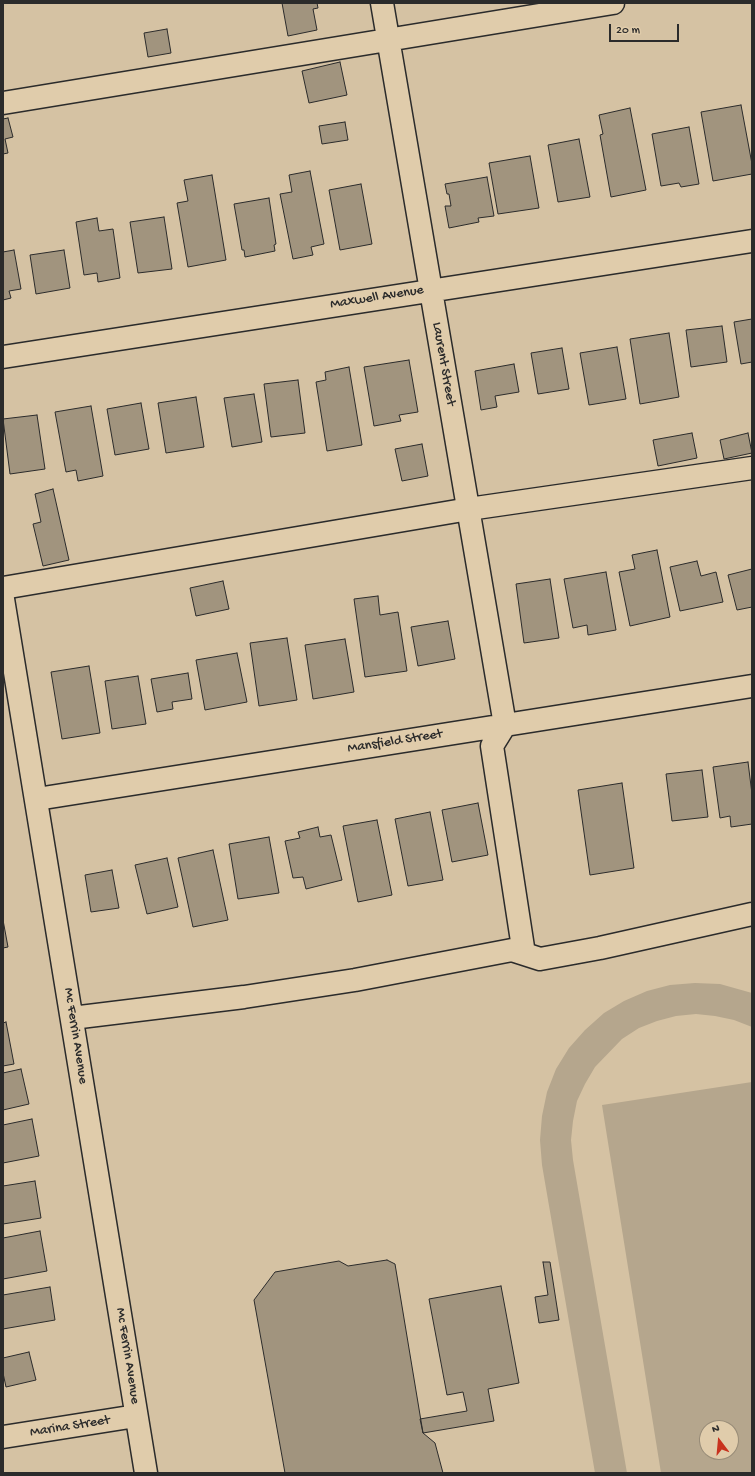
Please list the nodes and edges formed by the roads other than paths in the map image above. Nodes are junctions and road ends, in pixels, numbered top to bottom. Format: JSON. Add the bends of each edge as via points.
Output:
{"nodes":[{"id":1,"x":382,"y":3,"type":"edge"},
{"id":2,"x":613,"y":3,"type":"edge"},
{"id":3,"x":389,"y":41,"type":"junction"},
{"id":4,"x":3,"y":103,"type":"edge"},
{"id":5,"x":752,"y":241,"type":"edge"},
{"id":6,"x":430,"y":290,"type":"junction"},
{"id":7,"x":3,"y":357,"type":"edge"},
{"id":8,"x":752,"y":468,"type":"edge"},
{"id":9,"x":469,"y":509,"type":"junction"},
{"id":10,"x":3,"y":588,"type":"edge"},
{"id":11,"x":3,"y":599,"type":"edge"},
{"id":12,"x":7,"y":644,"type":"edge"},
{"id":13,"x":752,"y":686,"type":"edge"},
{"id":14,"x":505,"y":725,"type":"junction"},
{"id":15,"x":37,"y":799,"type":"junction"},
{"id":16,"x":752,"y":914,"type":"edge"},
{"id":17,"x":524,"y":954,"type":"junction"},
{"id":18,"x":72,"y":1018,"type":"junction"},
{"id":19,"x":136,"y":1416,"type":"junction"},
{"id":20,"x":3,"y":1437,"type":"edge"},
{"id":21,"x":146,"y":1473,"type":"edge"}],
"edges":[{"from":1,"to":3,"type":"street","name":"Laurent Street"},
{"from":2,"to":3,"type":"street"},
{"from":3,"to":4,"type":"street"},
{"from":3,"to":6,"type":"street","name":"Laurent Street"},
{"from":5,"to":6,"type":"street","name":"Maxwell Avenue"},
{"from":6,"to":7,"type":"street","name":"Maxwell Avenue"},
{"from":6,"to":9,"type":"street","name":"Laurent Street"},
{"from":8,"to":9,"type":"street"},
{"from":9,"to":10,"type":"street"},
{"from":9,"to":14,"type":"street","name":"Laurent Street"},
{"from":11,"to":12,"type":"street","name":"Mc Ferrin Avenue"},
{"from":12,"to":15,"type":"street","name":"Mc Ferrin Avenue"},
{"from":13,"to":14,"type":"street","name":"Mansfield Street"},
{"from":14,"to":15,"type":"street","name":"Mansfield Street"},
{"from":14,"to":17,"type":"street","via":[[492,746]]},
{"from":15,"to":18,"type":"street","name":"Mc Ferrin Avenue"},
{"from":16,"to":17,"type":"street","via":[[540,959]]},
{"from":17,"to":18,"type":"street","via":[[512,950],[348,981],[244,997]]},
{"from":18,"to":19,"type":"street","name":"Mc Ferrin Avenue"},
{"from":19,"to":20,"type":"street","name":"Marina Street"},
{"from":19,"to":21,"type":"street","name":"Mc Ferrin Avenue"}]}
